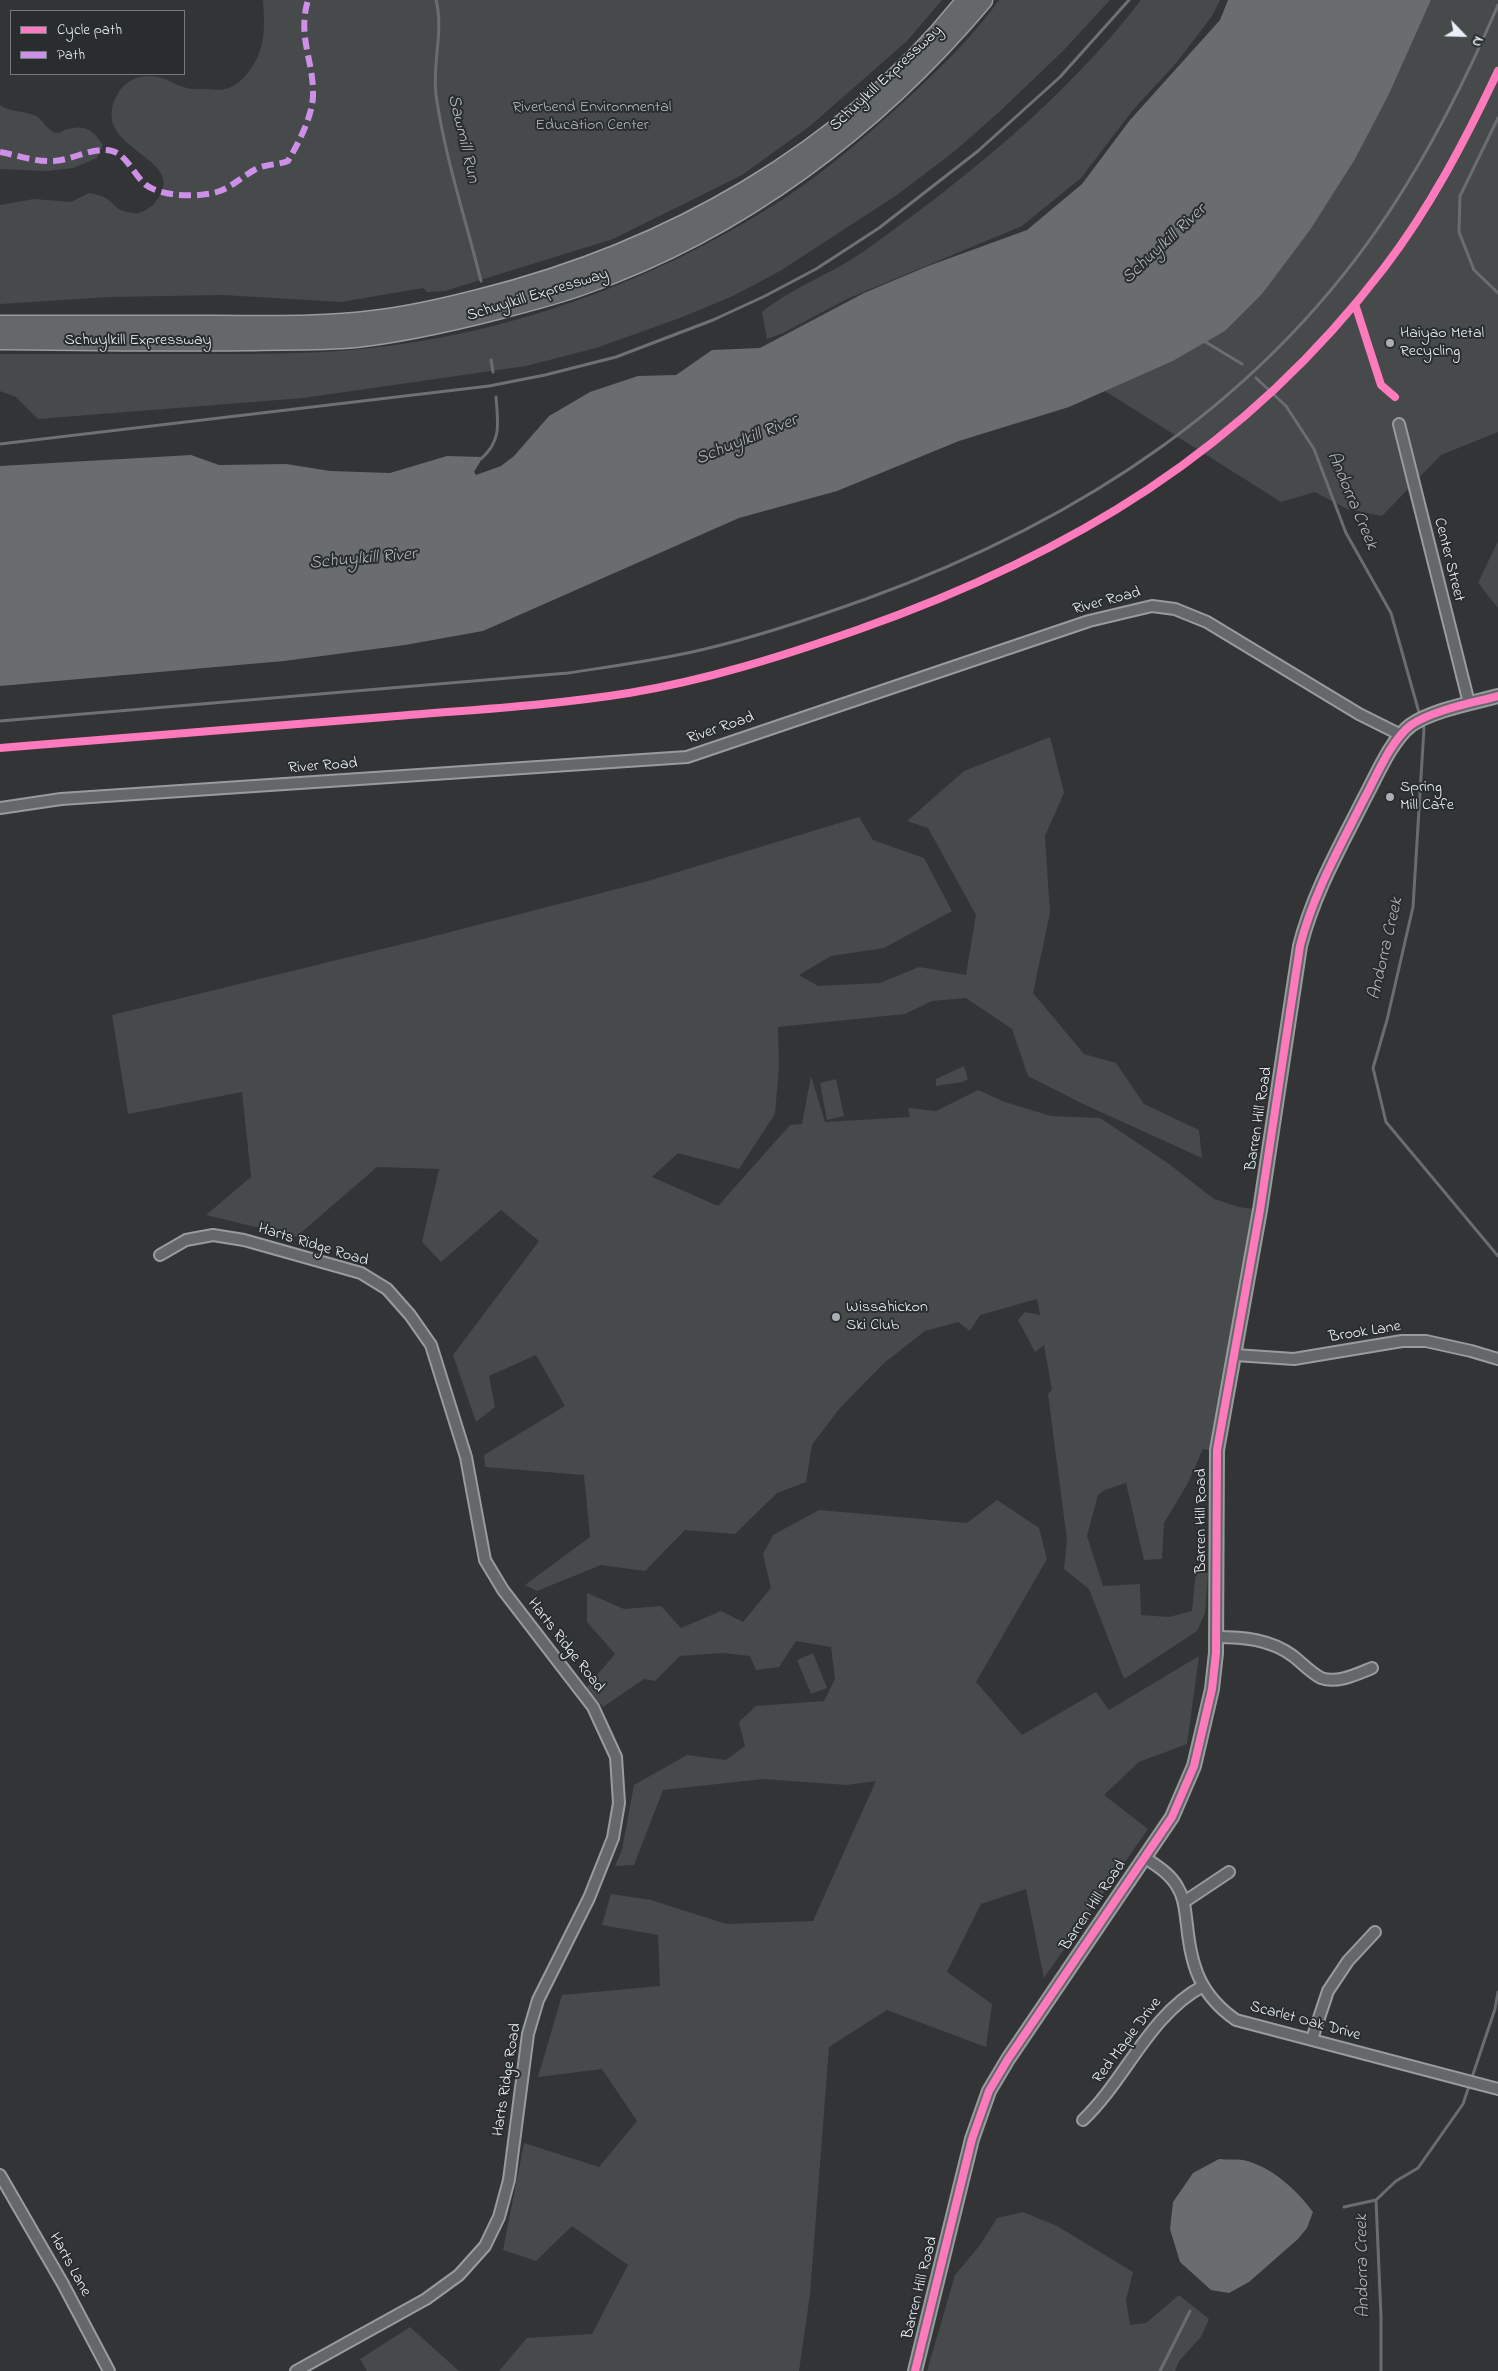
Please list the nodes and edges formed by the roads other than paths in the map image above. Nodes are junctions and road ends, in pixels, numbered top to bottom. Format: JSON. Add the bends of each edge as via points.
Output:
{"nodes":[{"id":1,"x":966,"y":0,"type":"edge"},
{"id":2,"x":983,"y":0,"type":"edge"},
{"id":3,"x":0,"y":325,"type":"edge"},
{"id":4,"x":0,"y":340,"type":"edge"},
{"id":5,"x":1399,"y":424,"type":"dead end"},
{"id":6,"x":1498,"y":696,"type":"edge"},
{"id":7,"x":1469,"y":703,"type":"junction"},
{"id":8,"x":1401,"y":735,"type":"junction"},
{"id":9,"x":0,"y":808,"type":"edge"},
{"id":10,"x":160,"y":1255,"type":"dead end"},
{"id":11,"x":1234,"y":1355,"type":"junction"},
{"id":12,"x":1498,"y":1359,"type":"edge"},
{"id":13,"x":1216,"y":1637,"type":"junction"},
{"id":14,"x":1372,"y":1668,"type":"dead end"},
{"id":15,"x":1144,"y":1857,"type":"junction"},
{"id":16,"x":1229,"y":1872,"type":"dead end"},
{"id":17,"x":1184,"y":1902,"type":"junction"},
{"id":18,"x":1375,"y":1932,"type":"dead end"},
{"id":19,"x":1203,"y":1986,"type":"junction"},
{"id":20,"x":1312,"y":2039,"type":"junction"},
{"id":21,"x":1493,"y":2088,"type":"edge"},
{"id":22,"x":1083,"y":2120,"type":"dead end"},
{"id":23,"x":0,"y":2175,"type":"edge"},
{"id":24,"x":109,"y":2371,"type":"edge"},
{"id":25,"x":296,"y":2371,"type":"edge"},
{"id":26,"x":915,"y":2371,"type":"edge"}],
"edges":[{"from":1,"to":3,"type":"highway","name":"Schuylkill Expressway","via":[[873,96],[791,162],[701,217],[612,258],[572,272],[524,288],[431,311],[340,324]]},
{"from":2,"to":4,"type":"highway","name":"Schuylkill Expressway","via":[[918,72],[810,164],[694,237],[583,286],[457,320],[354,338],[174,342]]},
{"from":5,"to":7,"type":"street","name":"Center Street"},
{"from":6,"to":7,"type":"street","name":"Barren Hill Road"},
{"from":7,"to":8,"type":"street","name":"Barren Hill Road","via":[[1411,725]]},
{"from":8,"to":9,"type":"street","name":"River Road","via":[[1359,714],[1207,622],[1175,610],[1152,606],[1089,621],[687,757],[71,798]]},
{"from":8,"to":11,"type":"street","name":"Barren Hill Road","via":[[1336,855],[1303,935]]},
{"from":10,"to":25,"type":"street","name":"Harts Ridge Road","via":[[186,1240],[213,1235],[244,1240],[361,1273],[387,1289],[431,1345],[466,1457],[485,1560],[503,1590],[593,1707],[616,1757],[619,1803],[612,1838],[589,1898],[538,2000],[528,2034],[509,2180],[499,2217],[485,2246],[459,2275],[426,2299]]},
{"from":11,"to":12,"type":"street","name":"Brook Lane","via":[[1294,1359],[1402,1341],[1426,1341]]},
{"from":11,"to":13,"type":"street","name":"Barren Hill Road","via":[[1216,1461]]},
{"from":13,"to":14,"type":"street","via":[[1249,1638],[1269,1644],[1291,1655],[1321,1678],[1344,1678]]},
{"from":13,"to":15,"type":"street","name":"Barren Hill Road","via":[[1210,1704],[1194,1766],[1177,1808]]},
{"from":15,"to":17,"type":"street","name":"Scarlet Oak Drive","via":[[1173,1880]]},
{"from":15,"to":26,"type":"street","name":"Barren Hill Road","via":[[989,2091],[972,2139]]},
{"from":16,"to":17,"type":"street"},
{"from":17,"to":19,"type":"street","name":"Scarlet Oak Drive","via":[[1191,1958]]},
{"from":18,"to":20,"type":"street","via":[[1348,1961],[1328,1991]]},
{"from":19,"to":20,"type":"street","name":"Scarlet Oak Drive","via":[[1236,2020]]},
{"from":19,"to":22,"type":"street","name":"Red Maple Drive","via":[[1167,2012],[1100,2104]]},
{"from":20,"to":21,"type":"street","name":"Scarlet Oak Drive"},
{"from":23,"to":24,"type":"street","name":"Harts Lane"}]}
